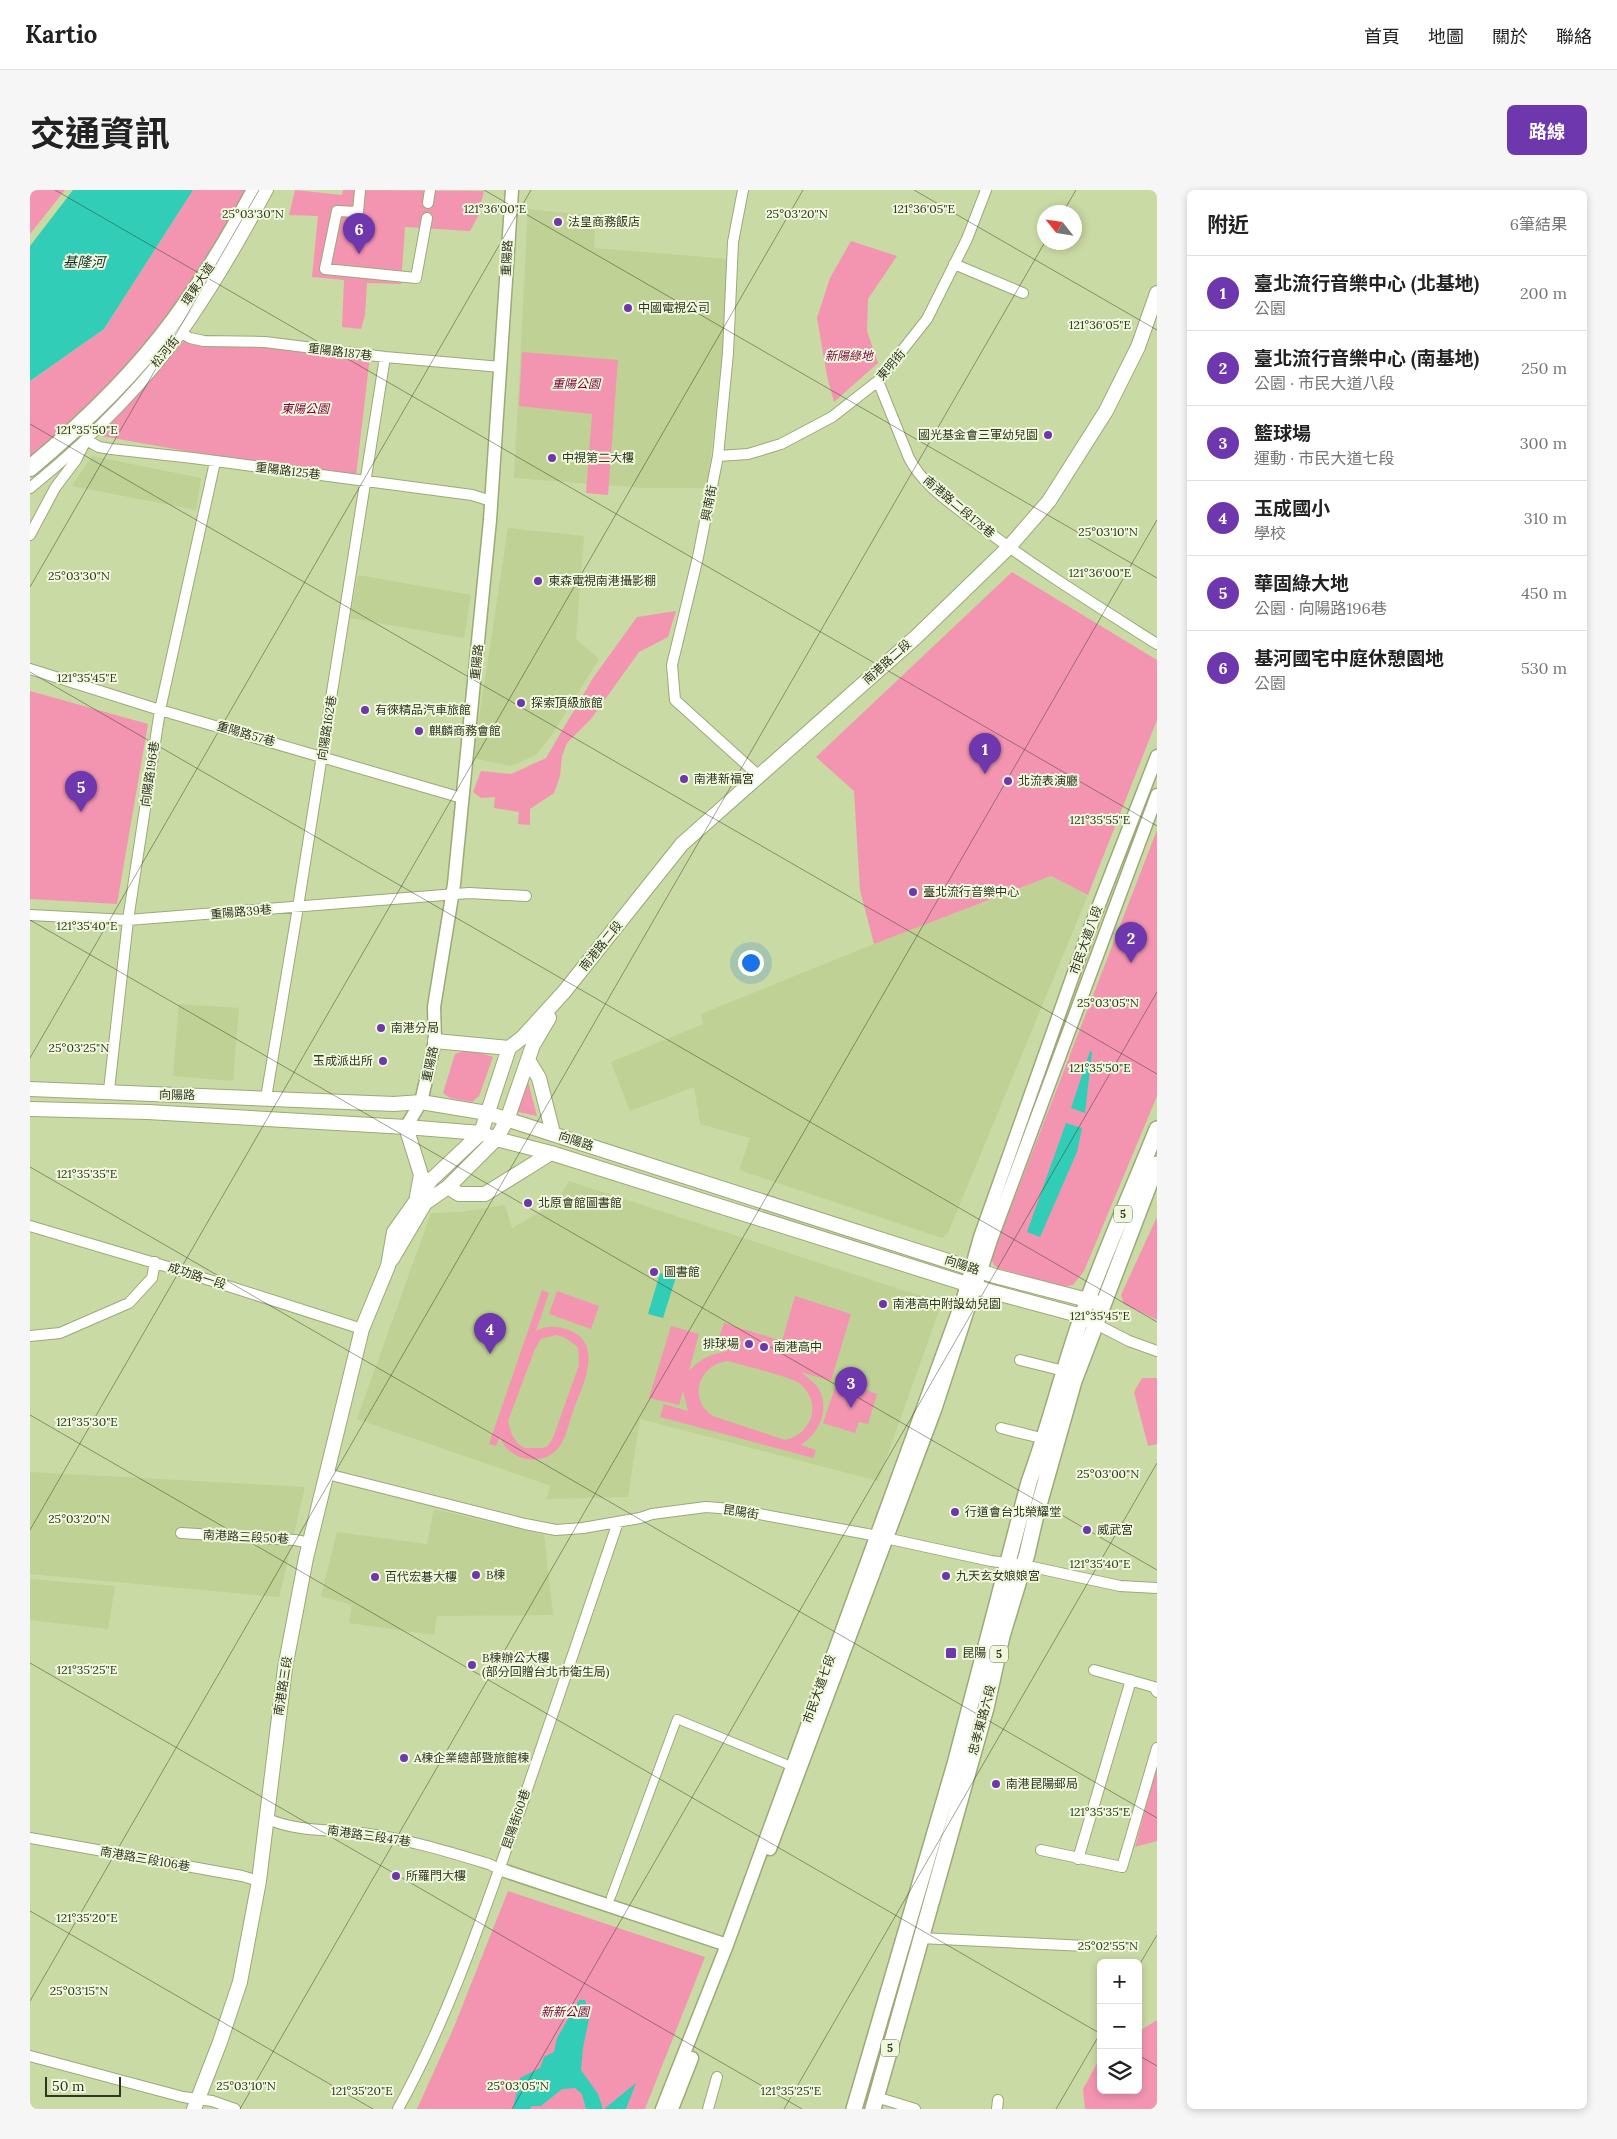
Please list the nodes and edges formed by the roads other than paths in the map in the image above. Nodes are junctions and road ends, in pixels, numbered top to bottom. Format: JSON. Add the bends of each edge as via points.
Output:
{"nodes":[{"id":1,"x":254,"y":190,"type":"edge"},
{"id":2,"x":268,"y":190,"type":"edge"},
{"id":3,"x":360,"y":190,"type":"edge"},
{"id":4,"x":430,"y":190,"type":"edge"},
{"id":5,"x":512,"y":190,"type":"edge"},
{"id":6,"x":743,"y":190,"type":"edge"},
{"id":7,"x":986,"y":190,"type":"edge"},
{"id":8,"x":428,"y":203,"type":"dead end"},
{"id":9,"x":427,"y":218,"type":"dead end"},
{"id":10,"x":954,"y":264,"type":"junction"},
{"id":11,"x":1023,"y":293,"type":"dead end"},
{"id":12,"x":1157,"y":293,"type":"edge"},
{"id":13,"x":181,"y":333,"type":"junction"},
{"id":14,"x":385,"y":357,"type":"junction"},
{"id":15,"x":501,"y":367,"type":"junction"},
{"id":16,"x":878,"y":380,"type":"junction"},
{"id":17,"x":86,"y":440,"type":"junction"},
{"id":18,"x":718,"y":456,"type":"junction"},
{"id":19,"x":215,"y":462,"type":"junction"},
{"id":20,"x":30,"y":468,"type":"edge"},
{"id":21,"x":366,"y":481,"type":"junction"},
{"id":22,"x":30,"y":488,"type":"edge"},
{"id":23,"x":491,"y":501,"type":"junction"},
{"id":24,"x":30,"y":535,"type":"edge"},
{"id":25,"x":1008,"y":548,"type":"junction"},
{"id":26,"x":1157,"y":644,"type":"edge"},
{"id":27,"x":30,"y":669,"type":"edge"},
{"id":28,"x":160,"y":710,"type":"junction"},
{"id":29,"x":322,"y":756,"type":"junction"},
{"id":30,"x":1157,"y":756,"type":"edge"},
{"id":31,"x":759,"y":776,"type":"junction"},
{"id":32,"x":1157,"y":796,"type":"edge"},
{"id":33,"x":462,"y":798,"type":"junction"},
{"id":34,"x":452,"y":895,"type":"junction"},
{"id":35,"x":526,"y":896,"type":"dead end"},
{"id":36,"x":298,"y":907,"type":"junction"},
{"id":37,"x":30,"y":915,"type":"edge"},
{"id":38,"x":128,"y":920,"type":"junction"},
{"id":39,"x":564,"y":992,"type":"junction"},
{"id":40,"x":435,"y":1041,"type":"junction"},
{"id":41,"x":509,"y":1048,"type":"junction"},
{"id":42,"x":528,"y":1060,"type":"junction"},
{"id":43,"x":32,"y":1088,"type":"edge"},
{"id":44,"x":109,"y":1090,"type":"junction"},
{"id":45,"x":266,"y":1098,"type":"junction"},
{"id":46,"x":421,"y":1102,"type":"junction"},
{"id":47,"x":31,"y":1110,"type":"edge"},
{"id":48,"x":487,"y":1113,"type":"junction"},
{"id":49,"x":506,"y":1120,"type":"junction"},
{"id":50,"x":406,"y":1127,"type":"junction"},
{"id":51,"x":1157,"y":1129,"type":"edge"},
{"id":52,"x":481,"y":1133,"type":"junction"},
{"id":53,"x":552,"y":1133,"type":"junction"},
{"id":54,"x":496,"y":1139,"type":"junction"},
{"id":55,"x":551,"y":1153,"type":"junction"},
{"id":56,"x":1157,"y":1164,"type":"edge"},
{"id":57,"x":448,"y":1187,"type":"junction"},
{"id":58,"x":416,"y":1199,"type":"junction"},
{"id":59,"x":30,"y":1226,"type":"edge"},
{"id":60,"x":155,"y":1262,"type":"junction"},
{"id":61,"x":388,"y":1266,"type":"junction"},
{"id":62,"x":977,"y":1270,"type":"junction"},
{"id":63,"x":972,"y":1286,"type":"junction"},
{"id":64,"x":1096,"y":1302,"type":"junction"},
{"id":65,"x":1082,"y":1316,"type":"junction"},
{"id":66,"x":1096,"y":1324,"type":"junction"},
{"id":67,"x":362,"y":1329,"type":"junction"},
{"id":68,"x":30,"y":1336,"type":"edge"},
{"id":69,"x":1157,"y":1351,"type":"edge"},
{"id":70,"x":1020,"y":1360,"type":"dead end"},
{"id":71,"x":1064,"y":1371,"type":"junction"},
{"id":72,"x":1001,"y":1428,"type":"dead end"},
{"id":73,"x":1045,"y":1439,"type":"junction"},
{"id":74,"x":327,"y":1474,"type":"junction"},
{"id":75,"x":618,"y":1522,"type":"junction"},
{"id":76,"x":182,"y":1534,"type":"dead end"},
{"id":77,"x":881,"y":1538,"type":"junction"},
{"id":78,"x":310,"y":1543,"type":"junction"},
{"id":79,"x":1016,"y":1564,"type":"junction"},
{"id":80,"x":1157,"y":1588,"type":"edge"},
{"id":81,"x":1094,"y":1670,"type":"dead end"},
{"id":82,"x":1131,"y":1680,"type":"junction"},
{"id":83,"x":1157,"y":1692,"type":"edge"},
{"id":84,"x":1157,"y":1748,"type":"edge"},
{"id":85,"x":791,"y":1766,"type":"junction"},
{"id":86,"x":266,"y":1818,"type":"junction"},
{"id":87,"x":30,"y":1838,"type":"edge"},
{"id":88,"x":1041,"y":1850,"type":"dead end"},
{"id":89,"x":1078,"y":1859,"type":"junction"},
{"id":90,"x":499,"y":1869,"type":"junction"},
{"id":91,"x":259,"y":1881,"type":"junction"},
{"id":92,"x":611,"y":1897,"type":"dead end"},
{"id":93,"x":920,"y":1938,"type":"junction"},
{"id":94,"x":727,"y":1945,"type":"junction"},
{"id":95,"x":1086,"y":1946,"type":"dead end"},
{"id":96,"x":30,"y":2056,"type":"edge"},
{"id":97,"x":717,"y":2077,"type":"dead end"},
{"id":98,"x":875,"y":2103,"type":"edge"},
{"id":99,"x":196,"y":2104,"type":"edge"},
{"id":100,"x":236,"y":2109,"type":"edge"},
{"id":101,"x":398,"y":2109,"type":"edge"},
{"id":102,"x":662,"y":2109,"type":"edge"},
{"id":103,"x":672,"y":2109,"type":"edge"},
{"id":104,"x":708,"y":2109,"type":"edge"},
{"id":105,"x":854,"y":2109,"type":"edge"},
{"id":106,"x":915,"y":2109,"type":"edge"}],
"edges":[{"from":1,"to":20,"type":"highway","name":"環東大道","via":[[205,276],[174,320],[114,390]]},
{"from":2,"to":13,"type":"street","name":"松河街"},
{"from":3,"to":9,"type":"street","via":[[358,212],[337,211],[325,269],[416,278]]},
{"from":4,"to":8,"type":"street"},
{"from":5,"to":15,"type":"street","name":"重陽路"},
{"from":6,"to":18,"type":"street","name":"興南街","via":[[733,242],[728,353]]},
{"from":7,"to":10,"type":"street","name":"東明街"},
{"from":10,"to":11,"type":"street"},
{"from":10,"to":16,"type":"street","name":"東明街","via":[[927,318]]},
{"from":12,"to":25,"type":"main road","name":"南港路二段","via":[[1138,347],[1106,411],[1049,501]]},
{"from":13,"to":14,"type":"street","name":"重陽路187巷","via":[[204,341],[265,342]]},
{"from":13,"to":17,"type":"street","name":"松河街","via":[[141,382]]},
{"from":14,"to":15,"type":"street","name":"重陽路187巷"},
{"from":14,"to":21,"type":"street","name":"向陽路162巷"},
{"from":15,"to":23,"type":"street","name":"重陽路"},
{"from":16,"to":18,"type":"street","name":"東明街","via":[[832,417],[781,444],[748,454]]},
{"from":16,"to":25,"type":"street","name":"南港路二段178巷","via":[[915,469],[932,488]]},
{"from":17,"to":19,"type":"street","name":"重陽路125巷","via":[[99,447]]},
{"from":17,"to":22,"type":"street","name":"松河街"},
{"from":17,"to":24,"type":"street"},
{"from":18,"to":31,"type":"street","name":"興南街","via":[[698,557],[676,644],[672,682],[675,700]]},
{"from":19,"to":21,"type":"street","name":"重陽路125巷"},
{"from":19,"to":28,"type":"street","name":"向陽路196巷"},
{"from":21,"to":23,"type":"street","name":"重陽路125巷","via":[[472,495]]},
{"from":21,"to":29,"type":"street","name":"向陽路162巷"},
{"from":23,"to":33,"type":"street","name":"重陽路"},
{"from":25,"to":26,"type":"street","name":"南港路二段178巷"},
{"from":25,"to":31,"type":"main road","name":"南港路二段","via":[[916,637]]},
{"from":27,"to":28,"type":"street","name":"重陽路57巷"},
{"from":28,"to":29,"type":"street","name":"重陽路57巷"},
{"from":28,"to":38,"type":"street","name":"向陽路196巷"},
{"from":29,"to":33,"type":"street","name":"重陽路57巷"},
{"from":29,"to":36,"type":"street","name":"向陽路162巷"},
{"from":30,"to":62,"type":"street","name":"市民大道八段","via":[[1085,942],[980,1236]]},
{"from":31,"to":39,"type":"main road","name":"南港路二段","via":[[682,844]]},
{"from":32,"to":62,"type":"street","name":"市民大道八段"},
{"from":33,"to":34,"type":"street","name":"重陽路"},
{"from":34,"to":35,"type":"street","name":"重陽路39巷"},
{"from":34,"to":36,"type":"street","name":"重陽路39巷"},
{"from":34,"to":40,"type":"street","name":"重陽路","via":[[434,1008]]},
{"from":36,"to":38,"type":"street","name":"重陽路39巷"},
{"from":36,"to":45,"type":"street","name":"向陽路162巷"},
{"from":37,"to":38,"type":"street","name":"重陽路39巷"},
{"from":38,"to":44,"type":"street","name":"向陽路196巷"},
{"from":39,"to":41,"type":"main road","name":"南港路二段"},
{"from":39,"to":42,"type":"main road","name":"南港路二段","via":[[533,1045]]},
{"from":40,"to":41,"type":"main road"},
{"from":40,"to":46,"type":"street","name":"重陽路"},
{"from":41,"to":48,"type":"main road"},
{"from":42,"to":49,"type":"main road","name":"南港路二段"},
{"from":42,"to":53,"type":"main road","via":[[539,1078]]},
{"from":43,"to":44,"type":"main road","name":"向陽路"},
{"from":44,"to":45,"type":"main road","name":"向陽路","via":[[148,1095]]},
{"from":45,"to":46,"type":"main road","name":"向陽路","via":[[394,1104]]},
{"from":46,"to":48,"type":"main road","name":"向陽路"},
{"from":46,"to":50,"type":"street","name":"重陽路"},
{"from":47,"to":50,"type":"main road","name":"向陽路","via":[[148,1112]]},
{"from":48,"to":49,"type":"main road","name":"向陽路"},
{"from":48,"to":52,"type":"main road"},
{"from":49,"to":53,"type":"main road","name":"向陽路"},
{"from":49,"to":54,"type":"main road","name":"南港路二段"},
{"from":50,"to":52,"type":"main road","name":"向陽路"},
{"from":50,"to":58,"type":"main road","via":[[421,1175]]},
{"from":51,"to":64,"type":"main road","number":"5"},
{"from":52,"to":54,"type":"main road","name":"向陽路"},
{"from":52,"to":58,"type":"main road","via":[[431,1180]]},
{"from":53,"to":62,"type":"main road","name":"向陽路"},
{"from":54,"to":55,"type":"main road","name":"向陽路"},
{"from":54,"to":57,"type":"main road","name":"南港路二段"},
{"from":55,"to":57,"type":"main road","via":[[485,1194],[459,1194]]},
{"from":55,"to":63,"type":"main road","name":"向陽路"},
{"from":56,"to":64,"type":"main road","number":"5"},
{"from":57,"to":61,"type":"main road","name":"南港路二段","via":[[425,1203]]},
{"from":58,"to":61,"type":"main road","via":[[394,1232]]},
{"from":59,"to":60,"type":"street","name":"成功路一段"},
{"from":60,"to":67,"type":"street","name":"成功路一段"},
{"from":60,"to":68,"type":"street","via":[[152,1278],[129,1303],[60,1333]]},
{"from":61,"to":67,"type":"main road","name":"南港路三段"},
{"from":62,"to":63,"type":"street","name":"市民大道七段"},
{"from":62,"to":64,"type":"main road","name":"向陽路"},
{"from":63,"to":65,"type":"main road","name":"向陽路"},
{"from":63,"to":77,"type":"street","name":"市民大道七段","via":[[935,1410]]},
{"from":64,"to":65,"type":"main road","number":"5"},
{"from":64,"to":66,"type":"main road","name":"忠孝東路六段","number":"5"},
{"from":65,"to":66,"type":"main road","name":"向陽路"},
{"from":65,"to":71,"type":"main road","name":"忠孝東路六段","number":"5"},
{"from":66,"to":69,"type":"street"},
{"from":66,"to":79,"type":"main road","name":"忠孝東路六段","number":"5","via":[[1074,1381]]},
{"from":67,"to":74,"type":"main road","name":"南港路三段"},
{"from":70,"to":71,"type":"street"},
{"from":71,"to":73,"type":"main road","name":"忠孝東路六段","number":"5"},
{"from":72,"to":73,"type":"street"},
{"from":73,"to":79,"type":"main road","name":"忠孝東路六段","number":"5","via":[[1030,1482]]},
{"from":74,"to":75,"type":"street","name":"昆陽街","via":[[556,1530]]},
{"from":74,"to":78,"type":"main road","name":"南港路三段"},
{"from":75,"to":77,"type":"street","name":"昆陽街","via":[[706,1507],[732,1509]]},
{"from":75,"to":90,"type":"street","name":"昆陽街60巷"},
{"from":76,"to":78,"type":"street","name":"南港路三段50巷"},
{"from":77,"to":79,"type":"street","name":"昆陽街"},
{"from":77,"to":85,"type":"street","name":"市民大道七段"},
{"from":77,"to":103,"type":"street","name":"市民大道七段"},
{"from":78,"to":86,"type":"main road","name":"南港路三段","via":[[284,1668]]},
{"from":79,"to":80,"type":"street","name":"昆陽街","via":[[1120,1586]]},
{"from":79,"to":93,"type":"main road","name":"忠孝東路六段","number":"5","via":[[986,1708]]},
{"from":79,"to":105,"type":"main road","name":"忠孝東路六段","number":"5"},
{"from":81,"to":82,"type":"street"},
{"from":82,"to":83,"type":"street","via":[[1154,1687]]},
{"from":82,"to":89,"type":"street"},
{"from":84,"to":89,"type":"street","via":[[1122,1868]]},
{"from":85,"to":92,"type":"street","via":[[677,1719]]},
{"from":85,"to":94,"type":"street","name":"市民大道七段"},
{"from":86,"to":90,"type":"street","name":"南港路三段47巷","via":[[282,1826],[403,1839]]},
{"from":86,"to":91,"type":"main road","name":"南港路三段"},
{"from":87,"to":91,"type":"street","name":"南港路三段106巷"},
{"from":88,"to":89,"type":"street"},
{"from":90,"to":94,"type":"street"},
{"from":90,"to":101,"type":"street","name":"昆陽街60巷","via":[[453,1994]]},
{"from":91,"to":99,"type":"main road","name":"南港路三段","via":[[240,1982]]},
{"from":93,"to":95,"type":"street"},
{"from":93,"to":98,"type":"main road","name":"忠孝東路六段","number":"5"},
{"from":94,"to":102,"type":"street","name":"市民大道七段"},
{"from":96,"to":99,"type":"street"},
{"from":97,"to":104,"type":"street"},
{"from":98,"to":106,"type":"street"},
{"from":99,"to":100,"type":"street","via":[[212,2101]]}]}
